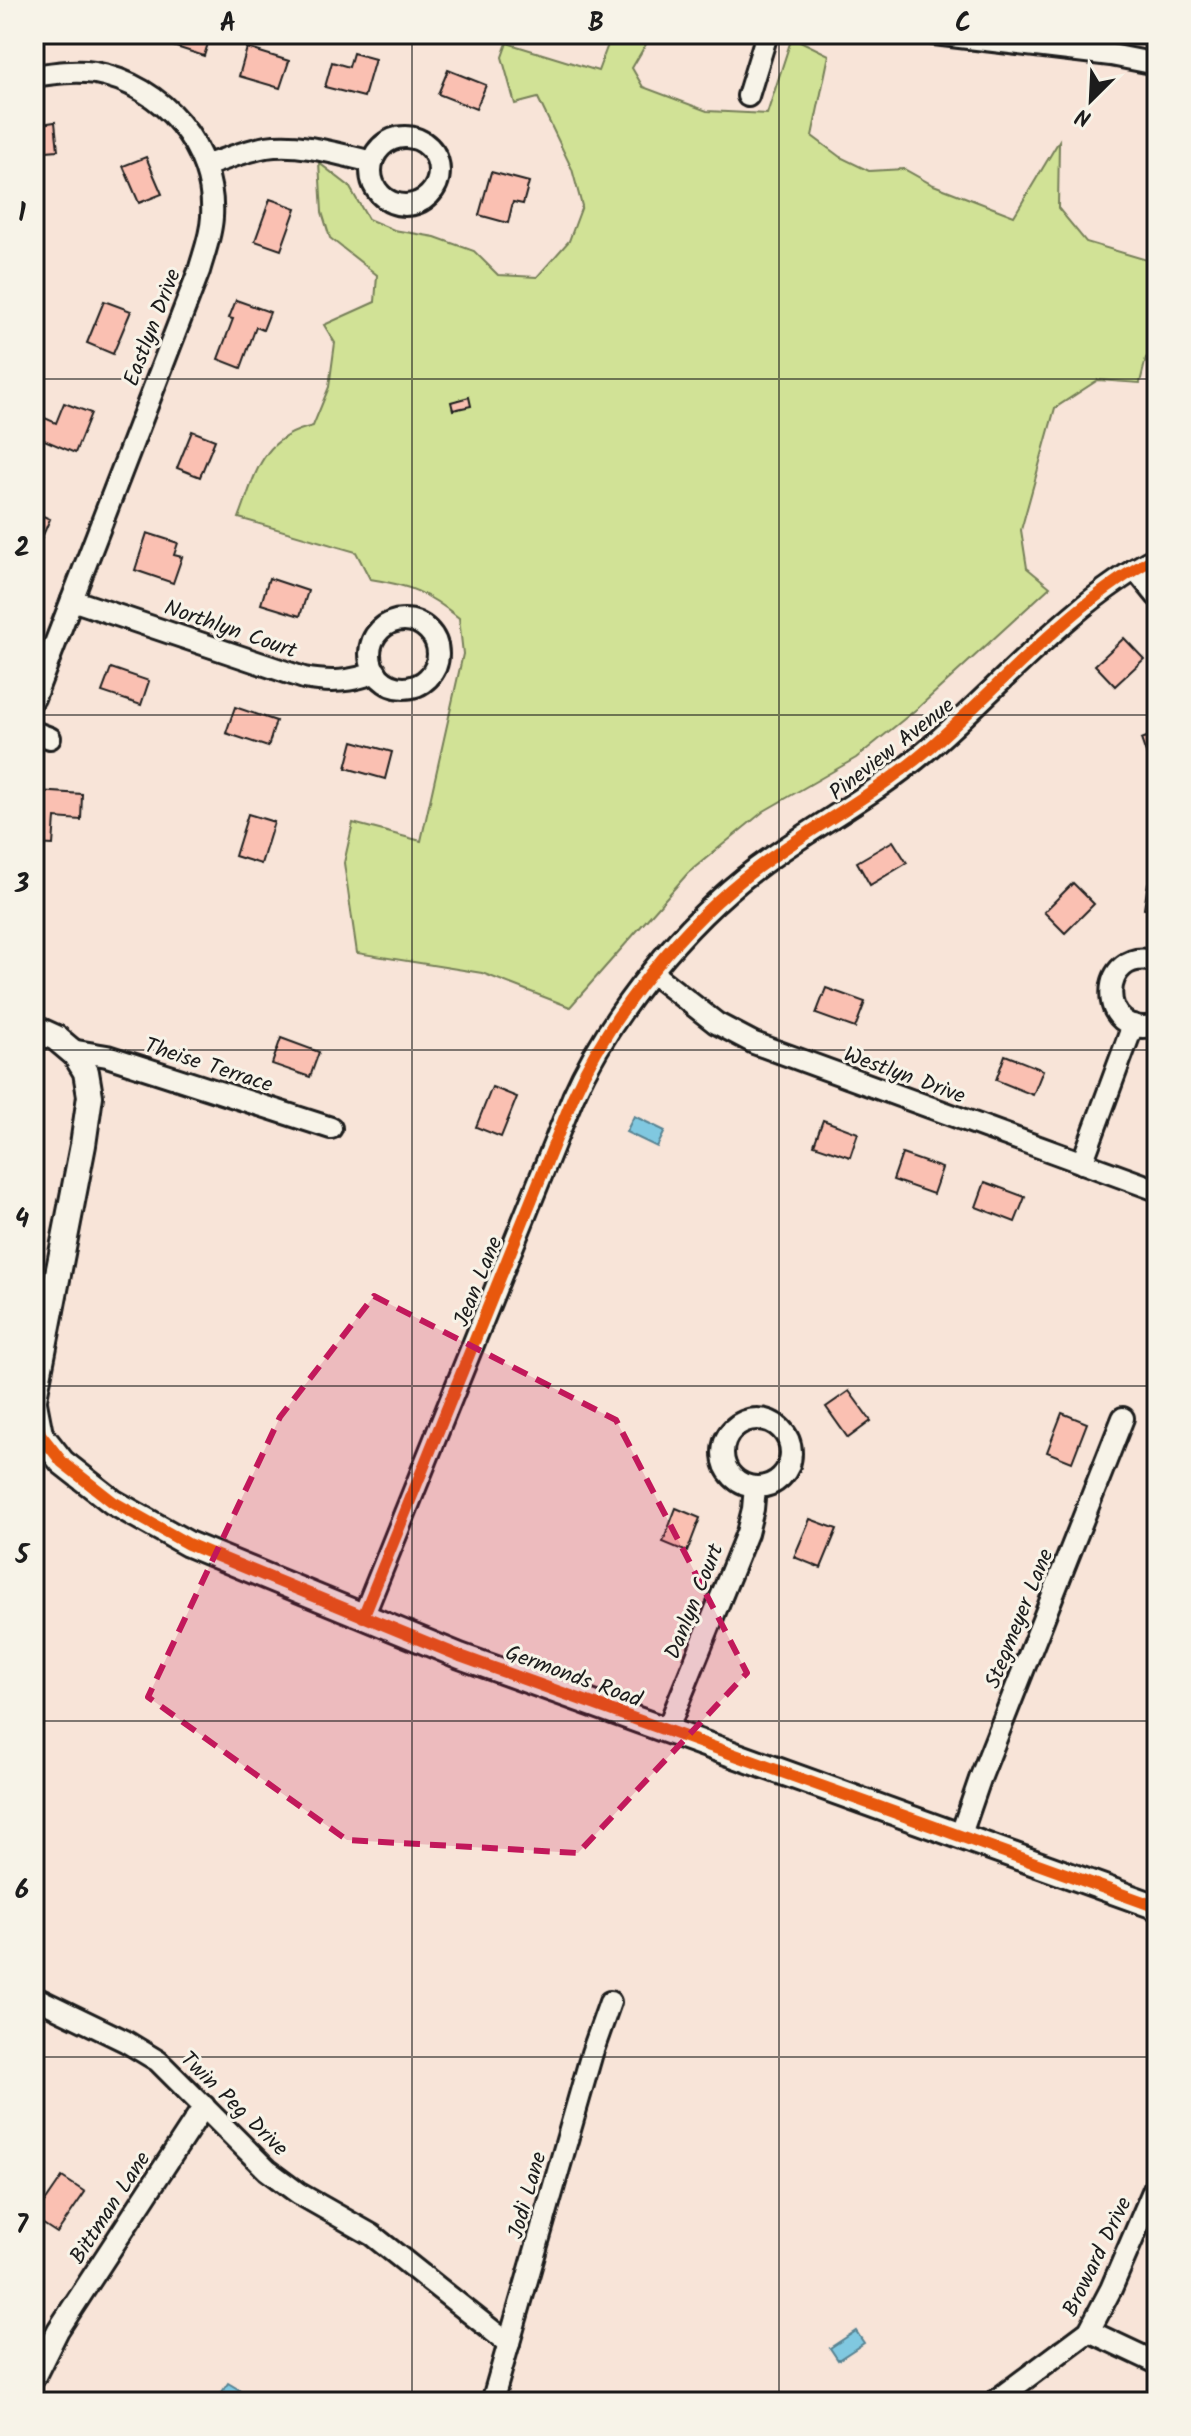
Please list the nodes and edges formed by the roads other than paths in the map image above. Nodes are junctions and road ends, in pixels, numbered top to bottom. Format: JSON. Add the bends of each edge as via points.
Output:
{"nodes":[{"id":1,"x":767,"y":34,"type":"edge"},
{"id":2,"x":934,"y":34,"type":"edge"},
{"id":3,"x":1049,"y":41,"type":"edge"},
{"id":4,"x":1157,"y":64,"type":"edge"},
{"id":5,"x":34,"y":76,"type":"edge"},
{"id":6,"x":748,"y":96,"type":"dead end"},
{"id":7,"x":372,"y":162,"type":"dead end"},
{"id":8,"x":205,"y":166,"type":"junction"},
{"id":9,"x":1157,"y":557,"type":"edge"},
{"id":10,"x":1135,"y":569,"type":"junction"},
{"id":11,"x":1157,"y":596,"type":"edge"},
{"id":12,"x":72,"y":600,"type":"junction"},
{"id":13,"x":376,"y":672,"type":"dead end"},
{"id":14,"x":34,"y":698,"type":"edge"},
{"id":15,"x":1157,"y":962,"type":"edge"},
{"id":16,"x":652,"y":973,"type":"junction"},
{"id":17,"x":1133,"y":1025,"type":"junction"},
{"id":18,"x":1157,"y":1025,"type":"edge"},
{"id":19,"x":34,"y":1028,"type":"edge"},
{"id":20,"x":71,"y":1050,"type":"junction"},
{"id":21,"x":331,"y":1128,"type":"dead end"},
{"id":22,"x":1082,"y":1163,"type":"junction"},
{"id":23,"x":1157,"y":1190,"type":"edge"},
{"id":24,"x":34,"y":1400,"type":"edge"},
{"id":25,"x":1123,"y":1418,"type":"dead end"},
{"id":26,"x":39,"y":1444,"type":"edge"},
{"id":27,"x":755,"y":1487,"type":"dead end"},
{"id":28,"x":363,"y":1617,"type":"junction"},
{"id":29,"x":667,"y":1730,"type":"junction"},
{"id":30,"x":960,"y":1837,"type":"junction"},
{"id":31,"x":1157,"y":1907,"type":"edge"},
{"id":32,"x":34,"y":1997,"type":"edge"},
{"id":33,"x":610,"y":2002,"type":"dead end"},
{"id":34,"x":204,"y":2106,"type":"junction"},
{"id":35,"x":1157,"y":2182,"type":"edge"},
{"id":36,"x":1089,"y":2331,"type":"junction"},
{"id":37,"x":509,"y":2344,"type":"junction"},
{"id":38,"x":1157,"y":2363,"type":"edge"},
{"id":39,"x":34,"y":2378,"type":"edge"},
{"id":40,"x":492,"y":2402,"type":"edge"},
{"id":41,"x":994,"y":2402,"type":"edge"}],
"edges":[{"from":1,"to":6,"type":"street"},
{"from":2,"to":3,"type":"street"},
{"from":3,"to":4,"type":"street"},
{"from":5,"to":8,"type":"street","name":"Eastlyn Drive","via":[[94,73],[135,87],[175,116]]},
{"from":7,"to":8,"type":"street","via":[[280,146]]},
{"from":8,"to":12,"type":"street","name":"Eastlyn Drive","via":[[213,215],[204,256]]},
{"from":9,"to":10,"type":"street","name":"Pineview Avenue"},
{"from":10,"to":11,"type":"street"},
{"from":10,"to":16,"type":"street","name":"Pineview Avenue","via":[[1084,607],[906,767],[743,879]]},
{"from":12,"to":13,"type":"street","name":"Northlyn Court","via":[[304,678],[333,682]]},
{"from":12,"to":14,"type":"street","name":"Eastlyn Drive"},
{"from":15,"to":17,"type":"street","via":[[1133,961],[1112,981],[1115,1011]]},
{"from":16,"to":22,"type":"street","name":"Westlyn Drive","via":[[716,1023],[754,1043]]},
{"from":16,"to":28,"type":"street","name":"Jean Lane","via":[[582,1076]]},
{"from":17,"to":18,"type":"street"},
{"from":17,"to":22,"type":"street"},
{"from":19,"to":20,"type":"street"},
{"from":20,"to":21,"type":"street","name":"Theise Terrace","via":[[95,1053]]},
{"from":20,"to":24,"type":"street","name":"Germonds Road","via":[[86,1072],[90,1102]]},
{"from":22,"to":23,"type":"street","name":"Westlyn Drive"},
{"from":24,"to":26,"type":"street","name":"Germonds Road"},
{"from":25,"to":30,"type":"street","name":"Stegmeyer Lane"},
{"from":26,"to":28,"type":"street","name":"Germonds Road","via":[[156,1528]]},
{"from":27,"to":29,"type":"street","name":"Danlyn Court","via":[[747,1533]]},
{"from":28,"to":29,"type":"street","name":"Germonds Road"},
{"from":29,"to":30,"type":"street","name":"Germonds Road"},
{"from":30,"to":31,"type":"street","name":"Germonds Road"},
{"from":32,"to":34,"type":"street","name":"Twin Peg Drive","via":[[141,2050]]},
{"from":33,"to":37,"type":"street","name":"Jodi Lane"},
{"from":34,"to":37,"type":"street","name":"Twin Peg Drive","via":[[267,2170],[380,2241]]},
{"from":34,"to":39,"type":"street","name":"Bittman Lane","via":[[58,2330]]},
{"from":35,"to":36,"type":"street","name":"Broward Drive"},
{"from":36,"to":38,"type":"street"},
{"from":36,"to":41,"type":"street","name":"Broward Drive"},
{"from":37,"to":40,"type":"street","name":"Jodi Lane"}]}
